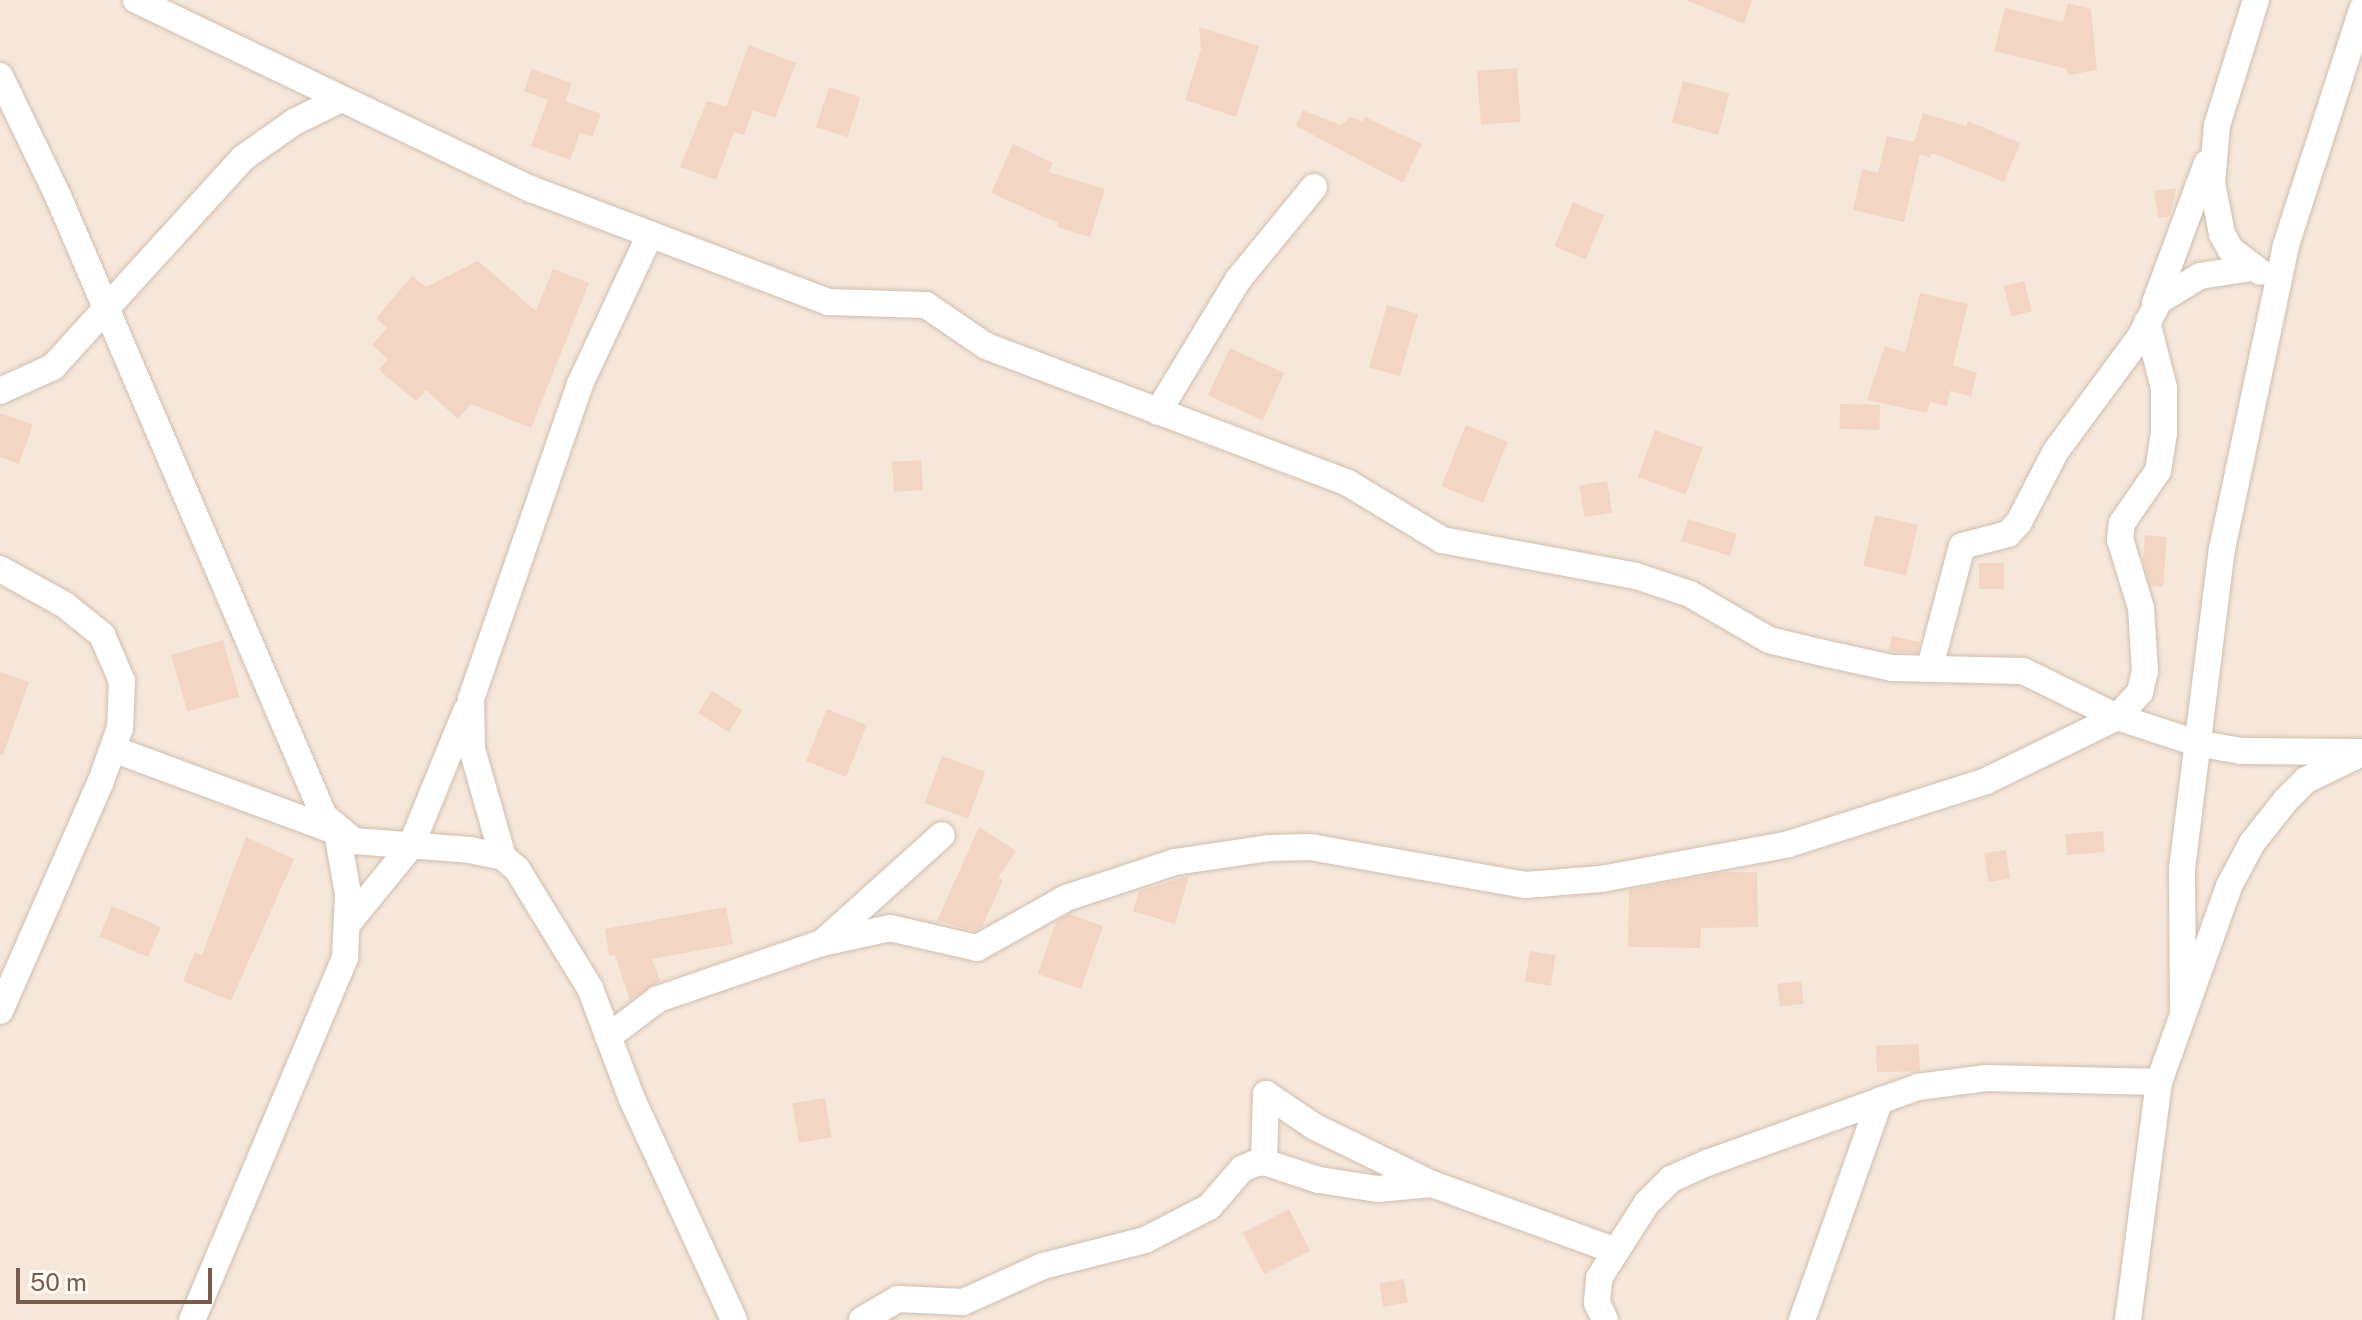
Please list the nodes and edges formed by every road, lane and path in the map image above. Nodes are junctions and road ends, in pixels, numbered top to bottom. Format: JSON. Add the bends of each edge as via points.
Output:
{"nodes":[{"id":1,"x":136,"y":0,"type":"edge"},
{"id":2,"x":2256,"y":0,"type":"edge"},
{"id":3,"x":183,"y":8,"type":"edge"},
{"id":4,"x":2362,"y":9,"type":"edge"},
{"id":5,"x":0,"y":76,"type":"edge"},
{"id":6,"x":339,"y":100,"type":"junction"},
{"id":7,"x":2212,"y":150,"type":"junction"},
{"id":8,"x":1314,"y":187,"type":"dead end"},
{"id":9,"x":649,"y":237,"type":"junction"},
{"id":10,"x":2251,"y":268,"type":"junction"},
{"id":11,"x":2279,"y":279,"type":"junction"},
{"id":12,"x":105,"y":310,"type":"junction"},
{"id":13,"x":2150,"y":316,"type":"junction"},
{"id":14,"x":0,"y":391,"type":"edge"},
{"id":15,"x":1158,"y":412,"type":"junction"},
{"id":16,"x":0,"y":569,"type":"edge"},
{"id":17,"x":1930,"y":667,"type":"junction"},
{"id":18,"x":471,"y":699,"type":"junction"},
{"id":19,"x":2117,"y":717,"type":"junction"},
{"id":20,"x":2196,"y":743,"type":"junction"},
{"id":21,"x":113,"y":749,"type":"junction"},
{"id":22,"x":2362,"y":753,"type":"edge"},
{"id":23,"x":337,"y":832,"type":"junction"},
{"id":24,"x":942,"y":835,"type":"dead end"},
{"id":25,"x":411,"y":846,"type":"junction"},
{"id":26,"x":503,"y":857,"type":"junction"},
{"id":27,"x":349,"y":922,"type":"junction"},
{"id":28,"x":822,"y":943,"type":"junction"},
{"id":29,"x":0,"y":1011,"type":"edge"},
{"id":30,"x":2183,"y":1012,"type":"junction"},
{"id":31,"x":608,"y":1037,"type":"junction"},
{"id":32,"x":2159,"y":1082,"type":"junction"},
{"id":33,"x":1880,"y":1100,"type":"junction"},
{"id":34,"x":1264,"y":1162,"type":"junction"},
{"id":35,"x":1432,"y":1184,"type":"junction"},
{"id":36,"x":1616,"y":1251,"type":"junction"},
{"id":37,"x":192,"y":1320,"type":"edge"},
{"id":38,"x":734,"y":1320,"type":"edge"},
{"id":39,"x":862,"y":1320,"type":"edge"},
{"id":40,"x":1605,"y":1320,"type":"edge"},
{"id":41,"x":1802,"y":1320,"type":"edge"},
{"id":42,"x":2128,"y":1320,"type":"edge"}],
"edges":[{"from":1,"to":3,"type":"street"},
{"from":2,"to":7,"type":"street"},
{"from":3,"to":6,"type":"street"},
{"from":4,"to":11,"type":"street"},
{"from":5,"to":12,"type":"street"},
{"from":6,"to":9,"type":"street"},
{"from":6,"to":12,"type":"street","via":[[294,122],[243,158]]},
{"from":7,"to":10,"type":"street","via":[[2214,213],[2231,250]]},
{"from":7,"to":13,"type":"street"},
{"from":8,"to":15,"type":"street","via":[[1238,280]]},
{"from":9,"to":15,"type":"street","via":[[828,302],[926,305],[986,346]]},
{"from":9,"to":18,"type":"street","via":[[580,384]]},
{"from":10,"to":11,"type":"street"},
{"from":10,"to":13,"type":"street","via":[[2200,276],[2175,287]]},
{"from":11,"to":20,"type":"street","via":[[2222,549]]},
{"from":12,"to":14,"type":"street","via":[[53,367]]},
{"from":12,"to":23,"type":"street","via":[[324,816]]},
{"from":13,"to":17,"type":"street","via":[[2056,451],[2019,522],[2008,534],[1962,546]]},
{"from":13,"to":19,"type":"street","via":[[2164,388],[2164,433],[2150,490],[2122,523],[2122,553],[2141,608],[2145,671],[2133,705]]},
{"from":15,"to":17,"type":"street","via":[[1348,483],[1442,540],[1636,576],[1690,594],[1769,640],[1892,668]]},
{"from":16,"to":21,"type":"street","via":[[65,605],[102,635],[122,681],[120,728]]},
{"from":17,"to":19,"type":"street","via":[[2023,671]]},
{"from":18,"to":25,"type":"street"},
{"from":18,"to":26,"type":"street","via":[[472,749]]},
{"from":19,"to":20,"type":"street"},
{"from":19,"to":28,"type":"street","via":[[1975,786],[1789,844],[1665,870],[1525,885],[1310,847],[1270,848],[1175,862],[1066,898],[977,948],[890,928]]},
{"from":20,"to":22,"type":"street","via":[[2241,751]]},
{"from":20,"to":30,"type":"street","via":[[2182,869]]},
{"from":21,"to":23,"type":"street"},
{"from":21,"to":29,"type":"street"},
{"from":22,"to":30,"type":"street","via":[[2306,780],[2252,843],[2229,886]]},
{"from":23,"to":25,"type":"street","via":[[354,841]]},
{"from":23,"to":27,"type":"street"},
{"from":24,"to":28,"type":"street"},
{"from":25,"to":26,"type":"street"},
{"from":25,"to":27,"type":"street"},
{"from":26,"to":31,"type":"street","via":[[528,886],[590,988]]},
{"from":27,"to":37,"type":"street","via":[[345,958]]},
{"from":28,"to":31,"type":"street","via":[[658,999]]},
{"from":30,"to":32,"type":"street"},
{"from":31,"to":38,"type":"street"},
{"from":32,"to":33,"type":"street","via":[[1986,1078],[1918,1087]]},
{"from":32,"to":42,"type":"street"},
{"from":33,"to":36,"type":"street","via":[[1671,1179],[1647,1203]]},
{"from":33,"to":41,"type":"street"},
{"from":34,"to":35,"type":"street","via":[[1319,1180],[1377,1189]]},
{"from":34,"to":35,"type":"street","via":[[1266,1094],[1315,1127]]},
{"from":34,"to":39,"type":"street","via":[[1242,1169],[1209,1207],[1145,1240],[1043,1266],[963,1302],[898,1299]]},
{"from":35,"to":36,"type":"street"},
{"from":36,"to":40,"type":"street","via":[[1597,1291]]}]}
